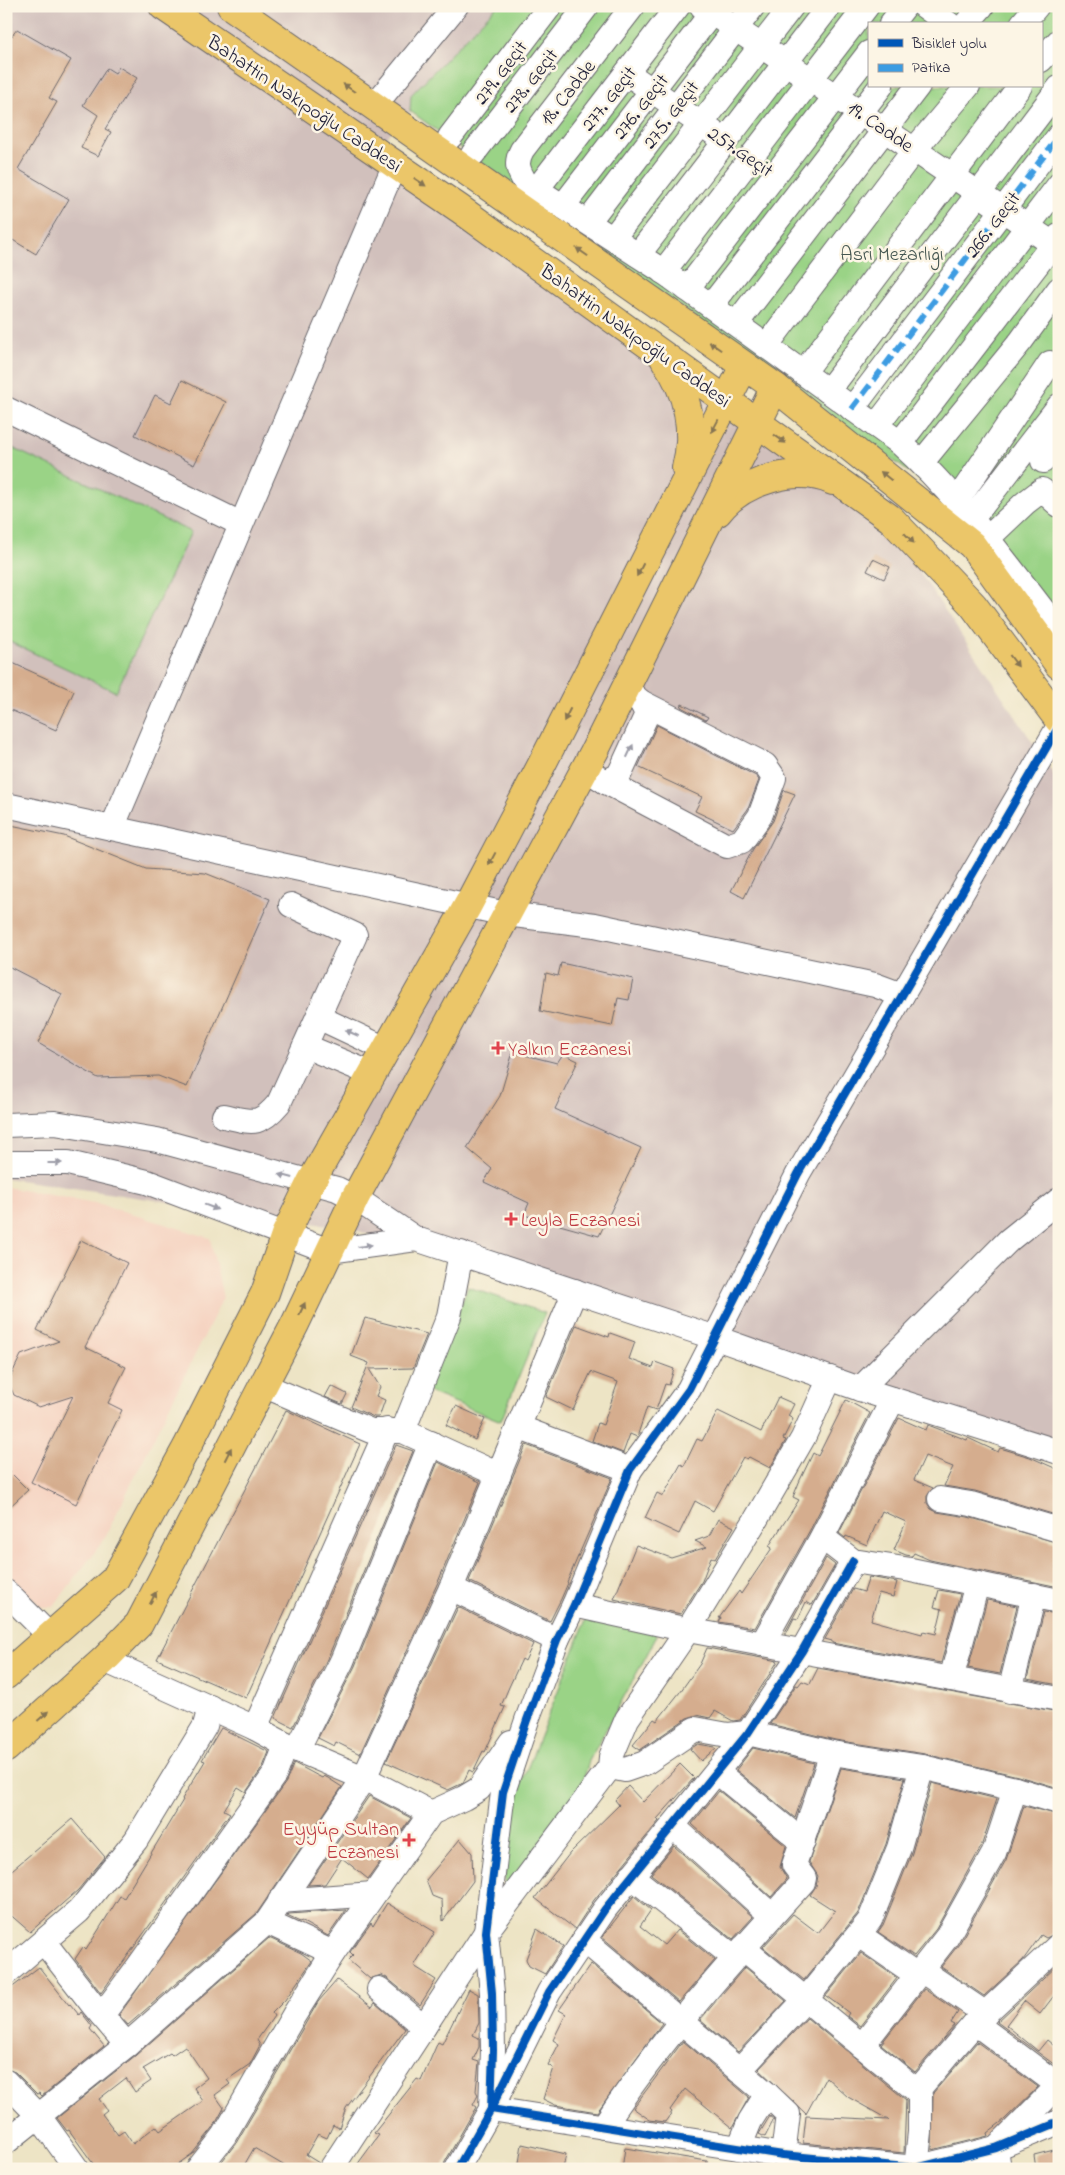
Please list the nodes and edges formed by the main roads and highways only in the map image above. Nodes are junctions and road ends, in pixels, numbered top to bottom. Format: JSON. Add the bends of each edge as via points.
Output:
{"nodes":[{"id":1,"x":163,"y":6,"type":"edge"},
{"id":2,"x":231,"y":6,"type":"edge"},
{"id":3,"x":658,"y":351,"type":"junction"},
{"id":4,"x":744,"y":366,"type":"junction"},
{"id":5,"x":775,"y":387,"type":"junction"},
{"id":6,"x":728,"y":401,"type":"junction"},
{"id":7,"x":757,"y":422,"type":"junction"},
{"id":8,"x":851,"y":490,"type":"junction"},
{"id":9,"x":669,"y":513,"type":"junction"},
{"id":10,"x":705,"y":529,"type":"junction"},
{"id":11,"x":1059,"y":665,"type":"edge"},
{"id":12,"x":1059,"y":720,"type":"edge"},
{"id":13,"x":6,"y":1675,"type":"edge"},
{"id":14,"x":6,"y":1748,"type":"edge"}],
"edges":[{"from":1,"to":3,"type":"main road","name":"Bahattin Nakıpoğlu Caddesi","one_way":true,"via":[[395,164]]},
{"from":4,"to":2,"type":"main road","name":"Bahattin Nakıpoğlu Caddesi","one_way":true},
{"from":3,"to":6,"type":"main road","name":"Bahattin Nakıpoğlu Caddesi"},
{"from":3,"to":9,"type":"main road","via":[[674,373],[685,398],[690,426],[690,453]]},
{"from":4,"to":5,"type":"main road","name":"Bahattin Nakıpoğlu Caddesi"},
{"from":4,"to":6,"type":"main road"},
{"from":5,"to":7,"type":"main road"},
{"from":11,"to":5,"type":"main road","name":"Bahattin Nakıpoğlu Caddesi","one_way":true,"via":[[972,545]]},
{"from":6,"to":7,"type":"main road","name":"Bahattin Nakıpoğlu Caddesi"},
{"from":6,"to":9,"type":"main road","one_way":true},
{"from":7,"to":8,"type":"main road","name":"Bahattin Nakıpoğlu Caddesi","one_way":true},
{"from":7,"to":10,"type":"main road"},
{"from":8,"to":10,"type":"main road","via":[[830,480],[807,475],[764,481],[742,490],[724,504]]},
{"from":8,"to":12,"type":"main road","name":"Bahattin Nakıpoğlu Caddesi","one_way":true,"via":[[891,519],[972,605]]},
{"from":9,"to":13,"type":"main road","one_way":true,"via":[[468,905],[310,1182],[285,1235],[261,1302],[115,1579]]},
{"from":14,"to":10,"type":"main road","one_way":true,"via":[[140,1624],[263,1386],[355,1198],[506,914],[596,775]]}]}
